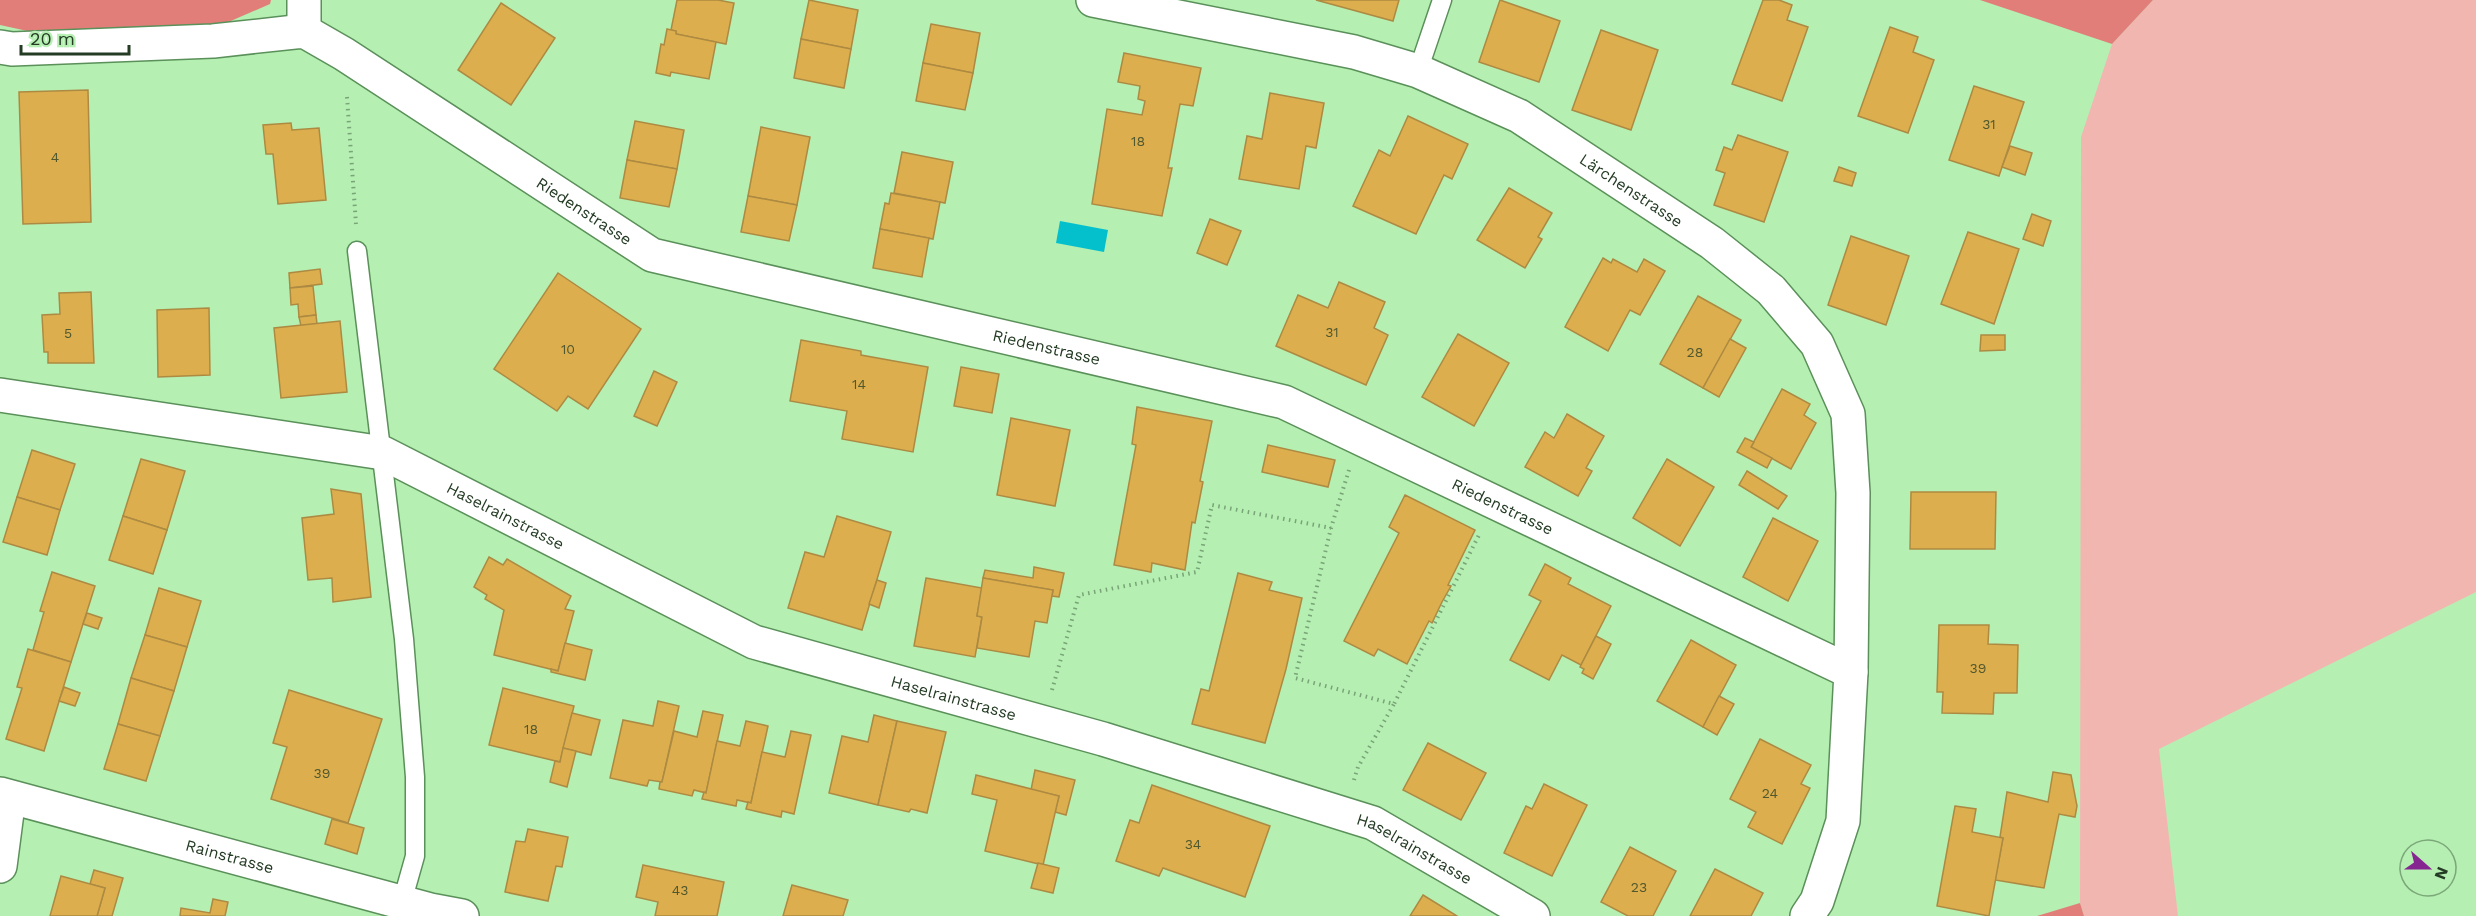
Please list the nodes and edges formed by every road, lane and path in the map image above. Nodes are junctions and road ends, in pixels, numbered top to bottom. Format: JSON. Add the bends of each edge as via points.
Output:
{"nodes":[{"id":1,"x":1093,"y":0,"type":"edge"},
{"id":2,"x":1442,"y":0,"type":"edge"},
{"id":3,"x":304,"y":16,"type":"edge"},
{"id":4,"x":0,"y":47,"type":"edge"},
{"id":5,"x":345,"y":54,"type":"junction"},
{"id":6,"x":1418,"y":71,"type":"junction"},
{"id":7,"x":357,"y":251,"type":"joint"},
{"id":8,"x":0,"y":395,"type":"edge"},
{"id":9,"x":1359,"y":438,"type":"junction"},
{"id":10,"x":383,"y":453,"type":"junction"},
{"id":11,"x":1495,"y":503,"type":"junction"},
{"id":12,"x":1331,"y":528,"type":"junction"},
{"id":13,"x":1851,"y":672,"type":"junction"},
{"id":14,"x":1394,"y":704,"type":"junction"},
{"id":15,"x":1043,"y":723,"type":"junction"},
{"id":16,"x":5,"y":796,"type":"edge"},
{"id":17,"x":1343,"y":813,"type":"junction"},
{"id":18,"x":0,"y":866,"type":"edge"},
{"id":19,"x":402,"y":902,"type":"junction"},
{"id":20,"x":462,"y":916,"type":"edge"},
{"id":21,"x":1533,"y":916,"type":"edge"},
{"id":22,"x":1807,"y":916,"type":"edge"}],
"edges":[{"from":1,"to":6,"type":"street","name":"Lärchenstrasse","via":[[1354,52]]},
{"from":2,"to":6,"type":"lane"},
{"from":3,"to":4,"type":"street","name":"Riedenstrasse","via":[[213,41]]},
{"from":3,"to":5,"type":"street","name":"Riedenstrasse"},
{"from":5,"to":7,"type":"path"},
{"from":5,"to":9,"type":"street","name":"Riedenstrasse","via":[[652,255],[1284,402]]},
{"from":6,"to":13,"type":"street","name":"Lärchenstrasse","via":[[1519,116],[1712,243],[1771,290],[1817,344],[1848,414],[1853,493]]},
{"from":7,"to":10,"type":"lane"},
{"from":8,"to":10,"type":"street","name":"Haselrainstrasse"},
{"from":9,"to":11,"type":"street","name":"Riedenstrasse"},
{"from":9,"to":12,"type":"path"},
{"from":10,"to":15,"type":"street","name":"Haselrainstrasse","via":[[754,642]]},
{"from":10,"to":19,"type":"lane","via":[[415,777],[415,856]]},
{"from":11,"to":13,"type":"street","name":"Riedenstrasse"},
{"from":11,"to":14,"type":"path"},
{"from":12,"to":14,"type":"path","via":[[1294,678]]},
{"from":12,"to":15,"type":"path","via":[[1212,504],[1197,572],[1079,596]]},
{"from":13,"to":22,"type":"street","via":[[1843,821],[1817,901]]},
{"from":14,"to":17,"type":"path","via":[[1358,767]]},
{"from":15,"to":17,"type":"street","name":"Haselrainstrasse"},
{"from":16,"to":18,"type":"street"},
{"from":16,"to":19,"type":"street","name":"Rainstrasse"},
{"from":17,"to":21,"type":"street","name":"Haselrainstrasse","via":[[1373,823]]},
{"from":19,"to":20,"type":"street","name":"Rainstrasse"}]}
